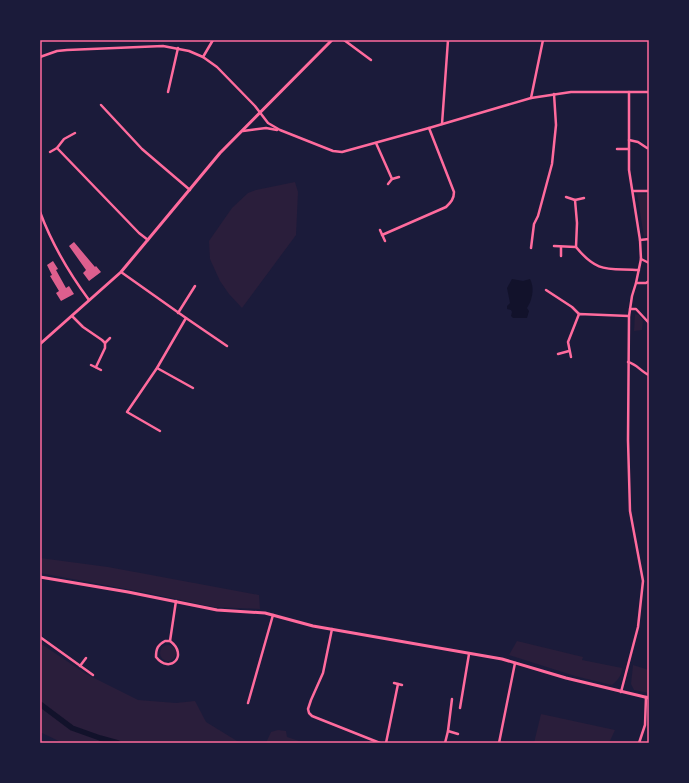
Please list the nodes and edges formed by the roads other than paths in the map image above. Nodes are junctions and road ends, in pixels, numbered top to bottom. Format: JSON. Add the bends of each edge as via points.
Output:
{"nodes":[{"id":1,"x":213,"y":40,"type":"edge"},
{"id":2,"x":332,"y":40,"type":"edge"},
{"id":3,"x":344,"y":40,"type":"edge"},
{"id":4,"x":448,"y":40,"type":"edge"},
{"id":5,"x":543,"y":40,"type":"edge"},
{"id":6,"x":178,"y":48,"type":"junction"},
{"id":7,"x":40,"y":57,"type":"edge"},
{"id":8,"x":203,"y":57,"type":"junction"},
{"id":9,"x":371,"y":60,"type":"dead end"},
{"id":10,"x":168,"y":92,"type":"dead end"},
{"id":11,"x":629,"y":92,"type":"junction"},
{"id":12,"x":649,"y":92,"type":"edge"},
{"id":13,"x":554,"y":94,"type":"junction"},
{"id":14,"x":531,"y":98,"type":"junction"},
{"id":15,"x":101,"y":105,"type":"dead end"},
{"id":16,"x":260,"y":113,"type":"junction"},
{"id":17,"x":442,"y":124,"type":"junction"},
{"id":18,"x":429,"y":128,"type":"junction"},
{"id":19,"x":280,"y":130,"type":"junction"},
{"id":20,"x":240,"y":131,"type":"junction"},
{"id":21,"x":75,"y":134,"type":"dead end"},
{"id":22,"x":629,"y":140,"type":"junction"},
{"id":23,"x":376,"y":143,"type":"junction"},
{"id":24,"x":57,"y":148,"type":"junction"},
{"id":25,"x":649,"y":148,"type":"edge"},
{"id":26,"x":617,"y":149,"type":"dead end"},
{"id":27,"x":629,"y":149,"type":"junction"},
{"id":28,"x":50,"y":152,"type":"dead end"},
{"id":29,"x":399,"y":177,"type":"dead end"},
{"id":30,"x":392,"y":179,"type":"junction"},
{"id":31,"x":388,"y":184,"type":"dead end"},
{"id":32,"x":190,"y":190,"type":"junction"},
{"id":33,"x":632,"y":191,"type":"junction"},
{"id":34,"x":649,"y":191,"type":"edge"},
{"id":35,"x":566,"y":197,"type":"dead end"},
{"id":36,"x":584,"y":198,"type":"dead end"},
{"id":37,"x":575,"y":200,"type":"junction"},
{"id":38,"x":40,"y":212,"type":"edge"},
{"id":39,"x":380,"y":230,"type":"dead end"},
{"id":40,"x":382,"y":234,"type":"junction"},
{"id":41,"x":649,"y":239,"type":"edge"},
{"id":42,"x":640,"y":240,"type":"junction"},
{"id":43,"x":148,"y":241,"type":"junction"},
{"id":44,"x":385,"y":241,"type":"dead end"},
{"id":45,"x":554,"y":246,"type":"dead end"},
{"id":46,"x":561,"y":247,"type":"junction"},
{"id":47,"x":576,"y":247,"type":"junction"},
{"id":48,"x":531,"y":248,"type":"dead end"},
{"id":49,"x":561,"y":256,"type":"dead end"},
{"id":50,"x":641,"y":259,"type":"junction"},
{"id":51,"x":649,"y":263,"type":"edge"},
{"id":52,"x":640,"y":270,"type":"junction"},
{"id":53,"x":121,"y":272,"type":"junction"},
{"id":54,"x":649,"y":281,"type":"edge"},
{"id":55,"x":636,"y":283,"type":"junction"},
{"id":56,"x":195,"y":286,"type":"dead end"},
{"id":57,"x":546,"y":290,"type":"dead end"},
{"id":58,"x":89,"y":300,"type":"junction"},
{"id":59,"x":630,"y":309,"type":"junction"},
{"id":60,"x":178,"y":313,"type":"junction"},
{"id":61,"x":579,"y":314,"type":"junction"},
{"id":62,"x":72,"y":316,"type":"junction"},
{"id":63,"x":629,"y":316,"type":"junction"},
{"id":64,"x":186,"y":318,"type":"junction"},
{"id":65,"x":649,"y":323,"type":"edge"},
{"id":66,"x":110,"y":338,"type":"dead end"},
{"id":67,"x":105,"y":343,"type":"junction"},
{"id":68,"x":40,"y":344,"type":"edge"},
{"id":69,"x":227,"y":346,"type":"dead end"},
{"id":70,"x":569,"y":350,"type":"junction"},
{"id":71,"x":558,"y":354,"type":"dead end"},
{"id":72,"x":571,"y":357,"type":"dead end"},
{"id":73,"x":628,"y":362,"type":"junction"},
{"id":74,"x":91,"y":365,"type":"dead end"},
{"id":75,"x":96,"y":367,"type":"junction"},
{"id":76,"x":157,"y":368,"type":"junction"},
{"id":77,"x":101,"y":370,"type":"dead end"},
{"id":78,"x":649,"y":375,"type":"edge"},
{"id":79,"x":193,"y":388,"type":"dead end"},
{"id":80,"x":160,"y":431,"type":"dead end"},
{"id":81,"x":40,"y":577,"type":"edge"},
{"id":82,"x":176,"y":602,"type":"junction"},
{"id":83,"x":273,"y":614,"type":"junction"},
{"id":84,"x":332,"y":629,"type":"junction"},
{"id":85,"x":40,"y":636,"type":"edge"},
{"id":86,"x":170,"y":640,"type":"junction"},
{"id":87,"x":469,"y":654,"type":"junction"},
{"id":88,"x":86,"y":658,"type":"dead end"},
{"id":89,"x":516,"y":663,"type":"junction"},
{"id":90,"x":80,"y":666,"type":"junction"},
{"id":91,"x":93,"y":674,"type":"dead end"},
{"id":92,"x":394,"y":683,"type":"dead end"},
{"id":93,"x":398,"y":684,"type":"junction"},
{"id":94,"x":402,"y":685,"type":"dead end"},
{"id":95,"x":621,"y":692,"type":"junction"},
{"id":96,"x":647,"y":697,"type":"edge"},
{"id":97,"x":452,"y":699,"type":"dead end"},
{"id":98,"x":248,"y":703,"type":"dead end"},
{"id":99,"x":460,"y":708,"type":"dead end"},
{"id":100,"x":448,"y":731,"type":"junction"},
{"id":101,"x":458,"y":734,"type":"dead end"},
{"id":102,"x":380,"y":743,"type":"edge"},
{"id":103,"x":386,"y":743,"type":"edge"},
{"id":104,"x":445,"y":743,"type":"edge"},
{"id":105,"x":499,"y":743,"type":"edge"},
{"id":106,"x":639,"y":743,"type":"edge"}],
"edges":[{"from":1,"to":8,"type":"street"},
{"from":2,"to":16,"type":"street"},
{"from":3,"to":9,"type":"street"},
{"from":4,"to":17,"type":"street"},
{"from":5,"to":14,"type":"street"},
{"from":6,"to":7,"type":"street","via":[[163,46],[67,50]]},
{"from":6,"to":8,"type":"street"},
{"from":6,"to":10,"type":"street"},
{"from":8,"to":16,"type":"street","via":[[217,67]]},
{"from":11,"to":12,"type":"street"},
{"from":11,"to":13,"type":"street"},
{"from":11,"to":22,"type":"street"},
{"from":13,"to":14,"type":"street"},
{"from":13,"to":48,"type":"street","via":[[556,125],[552,164],[534,224]]},
{"from":14,"to":17,"type":"street"},
{"from":15,"to":32,"type":"street","via":[[142,149]]},
{"from":16,"to":19,"type":"street","via":[[268,123]]},
{"from":16,"to":20,"type":"street"},
{"from":17,"to":18,"type":"street"},
{"from":18,"to":23,"type":"street"},
{"from":18,"to":40,"type":"street","via":[[454,197],[446,207]]},
{"from":19,"to":20,"type":"street","via":[[266,128]]},
{"from":19,"to":23,"type":"street","via":[[333,151],[342,152]]},
{"from":20,"to":32,"type":"street"},
{"from":21,"to":24,"type":"street","via":[[64,139]]},
{"from":22,"to":25,"type":"street"},
{"from":22,"to":27,"type":"street"},
{"from":23,"to":30,"type":"street"},
{"from":24,"to":28,"type":"street"},
{"from":24,"to":43,"type":"street"},
{"from":26,"to":27,"type":"street"},
{"from":27,"to":33,"type":"street"},
{"from":29,"to":30,"type":"street"},
{"from":30,"to":31,"type":"street"},
{"from":32,"to":43,"type":"street"},
{"from":33,"to":34,"type":"street"},
{"from":33,"to":42,"type":"street"},
{"from":35,"to":37,"type":"street"},
{"from":36,"to":37,"type":"street"},
{"from":37,"to":47,"type":"street"},
{"from":38,"to":58,"type":"street","via":[[47,232]]},
{"from":39,"to":40,"type":"street"},
{"from":40,"to":44,"type":"street"},
{"from":41,"to":42,"type":"street"},
{"from":42,"to":50,"type":"street"},
{"from":43,"to":53,"type":"street"},
{"from":45,"to":46,"type":"street"},
{"from":46,"to":47,"type":"street"},
{"from":46,"to":49,"type":"street"},
{"from":47,"to":52,"type":"street","via":[[583,256],[604,269]]},
{"from":50,"to":51,"type":"street"},
{"from":50,"to":52,"type":"street"},
{"from":52,"to":55,"type":"street"},
{"from":53,"to":58,"type":"street"},
{"from":53,"to":60,"type":"street"},
{"from":54,"to":55,"type":"street"},
{"from":55,"to":59,"type":"street"},
{"from":56,"to":60,"type":"street"},
{"from":57,"to":61,"type":"street"},
{"from":58,"to":62,"type":"street"},
{"from":59,"to":63,"type":"street"},
{"from":59,"to":65,"type":"street","via":[[636,309]]},
{"from":60,"to":64,"type":"street"},
{"from":61,"to":63,"type":"street"},
{"from":61,"to":70,"type":"street","via":[[568,342]]},
{"from":62,"to":67,"type":"street"},
{"from":62,"to":68,"type":"street"},
{"from":63,"to":73,"type":"street"},
{"from":64,"to":69,"type":"street"},
{"from":64,"to":76,"type":"street"},
{"from":66,"to":67,"type":"street"},
{"from":67,"to":75,"type":"street"},
{"from":70,"to":71,"type":"street"},
{"from":70,"to":72,"type":"street"},
{"from":73,"to":78,"type":"street","via":[[634,363]]},
{"from":73,"to":95,"type":"street","via":[[630,511],[643,581],[638,627]]},
{"from":74,"to":75,"type":"street"},
{"from":75,"to":77,"type":"street"},
{"from":76,"to":79,"type":"street"},
{"from":76,"to":80,"type":"street","via":[[127,412]]},
{"from":81,"to":82,"type":"street"},
{"from":82,"to":83,"type":"street","via":[[217,610]]},
{"from":82,"to":86,"type":"street"},
{"from":83,"to":84,"type":"street"},
{"from":83,"to":98,"type":"street"},
{"from":84,"to":87,"type":"street"},
{"from":84,"to":102,"type":"street","via":[[323,673],[311,700],[309,713]]},
{"from":85,"to":90,"type":"street"},
{"from":86,"to":86,"type":"street","via":[[179,653],[175,662],[166,664],[156,656],[157,648]]},
{"from":87,"to":89,"type":"street"},
{"from":87,"to":99,"type":"street"},
{"from":88,"to":90,"type":"street"},
{"from":89,"to":95,"type":"street"},
{"from":89,"to":105,"type":"street"},
{"from":90,"to":91,"type":"street"},
{"from":92,"to":93,"type":"street"},
{"from":93,"to":94,"type":"street"},
{"from":93,"to":103,"type":"street"},
{"from":95,"to":96,"type":"street"},
{"from":96,"to":106,"type":"street","via":[[645,725]]},
{"from":97,"to":100,"type":"street"},
{"from":100,"to":101,"type":"street"},
{"from":100,"to":104,"type":"street"}]}
